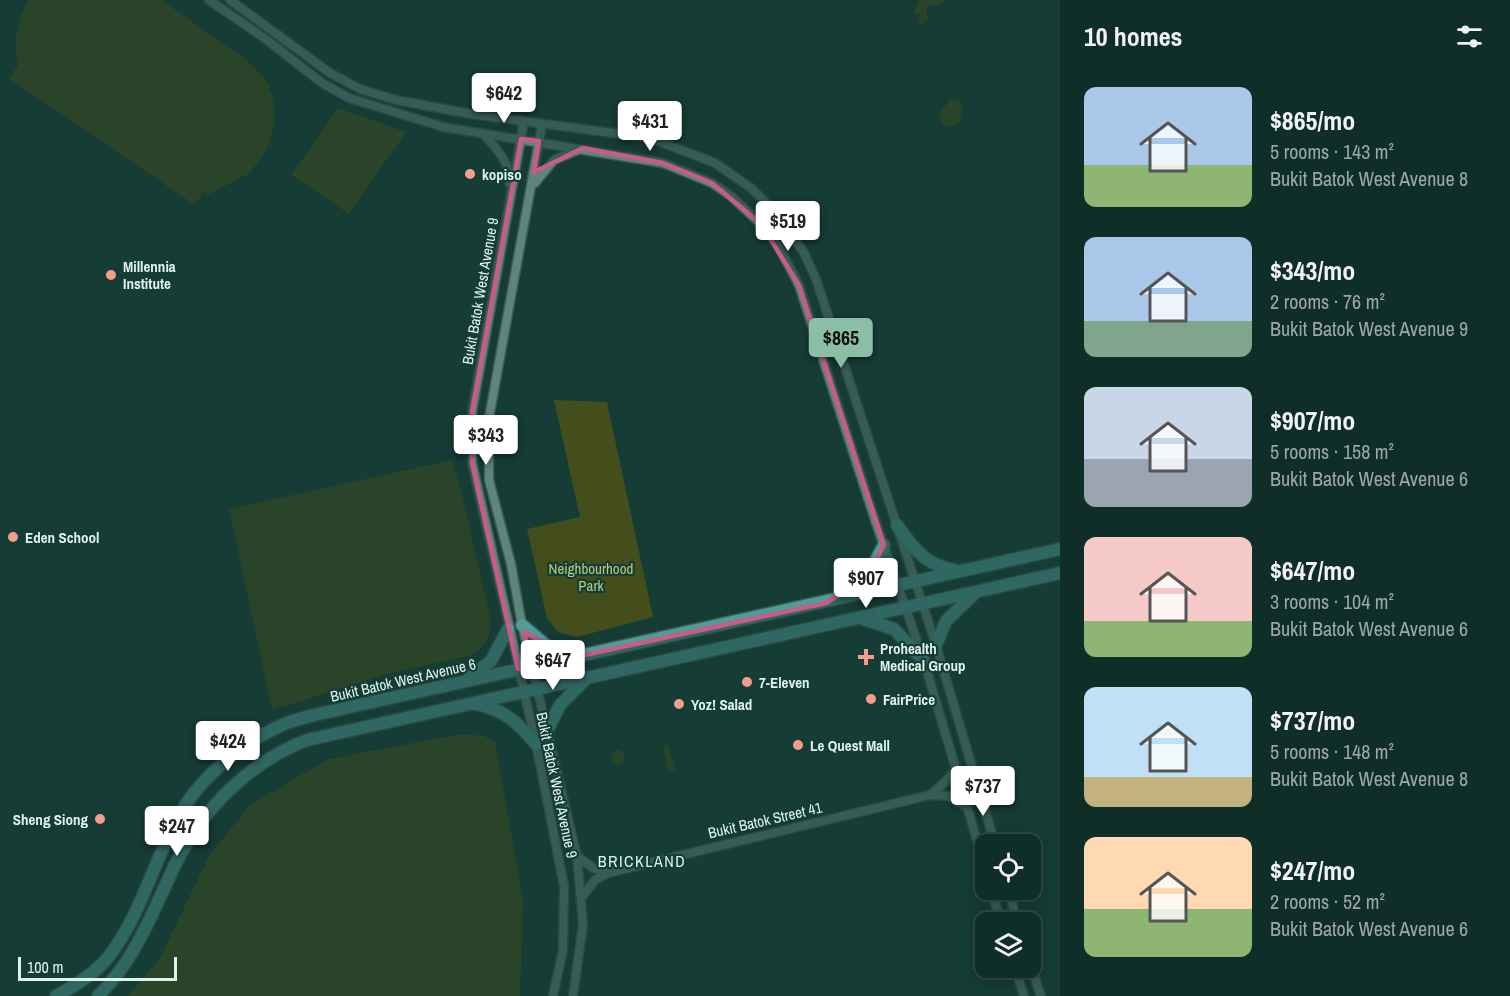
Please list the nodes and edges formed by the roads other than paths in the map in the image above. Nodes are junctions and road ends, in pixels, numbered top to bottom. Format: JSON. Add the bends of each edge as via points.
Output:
{"nodes":[{"id":1,"x":209,"y":0,"type":"edge"},
{"id":2,"x":230,"y":0,"type":"edge"},
{"id":3,"x":524,"y":122,"type":"junction"},
{"id":4,"x":542,"y":125,"type":"junction"},
{"id":5,"x":483,"y":134,"type":"junction"},
{"id":6,"x":521,"y":139,"type":"junction"},
{"id":7,"x":539,"y":141,"type":"junction"},
{"id":8,"x":583,"y":148,"type":"junction"},
{"id":9,"x":531,"y":191,"type":"junction"},
{"id":10,"x":510,"y":200,"type":"junction"},
{"id":11,"x":897,"y":525,"type":"junction"},
{"id":12,"x":884,"y":545,"type":"junction"},
{"id":13,"x":1060,"y":549,"type":"edge"},
{"id":14,"x":962,"y":571,"type":"junction"},
{"id":15,"x":1060,"y":573,"type":"edge"},
{"id":16,"x":916,"y":582,"type":"junction"},
{"id":17,"x":898,"y":586,"type":"junction"},
{"id":18,"x":977,"y":592,"type":"junction"},
{"id":19,"x":826,"y":603,"type":"junction"},
{"id":20,"x":923,"y":604,"type":"junction"},
{"id":21,"x":906,"y":608,"type":"junction"},
{"id":22,"x":859,"y":618,"type":"junction"},
{"id":23,"x":522,"y":625,"type":"junction"},
{"id":24,"x":508,"y":629,"type":"junction"},
{"id":25,"x":936,"y":645,"type":"junction"},
{"id":26,"x":571,"y":658,"type":"junction"},
{"id":27,"x":924,"y":662,"type":"junction"},
{"id":28,"x":533,"y":667,"type":"junction"},
{"id":29,"x":518,"y":669,"type":"junction"},
{"id":30,"x":588,"y":676,"type":"junction"},
{"id":31,"x":463,"y":682,"type":"junction"},
{"id":32,"x":538,"y":688,"type":"junction"},
{"id":33,"x":523,"y":692,"type":"junction"},
{"id":34,"x":472,"y":703,"type":"junction"},
{"id":35,"x":548,"y":729,"type":"junction"},
{"id":36,"x":536,"y":744,"type":"junction"},
{"id":37,"x":955,"y":770,"type":"junction"},
{"id":38,"x":930,"y":795,"type":"junction"},
{"id":39,"x":966,"y":807,"type":"junction"},
{"id":40,"x":992,"y":834,"type":"edge"},
{"id":41,"x":975,"y":836,"type":"edge"},
{"id":42,"x":577,"y":856,"type":"junction"},
{"id":43,"x":608,"y":873,"type":"junction"},
{"id":44,"x":582,"y":897,"type":"junction"},
{"id":45,"x":1018,"y":978,"type":"edge"},
{"id":46,"x":1035,"y":978,"type":"edge"},
{"id":47,"x":56,"y":996,"type":"edge"},
{"id":48,"x":98,"y":996,"type":"edge"},
{"id":49,"x":554,"y":996,"type":"edge"},
{"id":50,"x":573,"y":996,"type":"edge"},
{"id":51,"x":1024,"y":996,"type":"edge"},
{"id":52,"x":1041,"y":996,"type":"edge"}],
"edges":[{"from":1,"to":5,"type":"street","via":[[322,83],[349,98],[443,127]]},
{"from":2,"to":3,"type":"street","via":[[330,73],[360,89],[419,105]]},
{"from":3,"to":4,"type":"street"},
{"from":3,"to":6,"type":"street","name":"Bukit Batok West Avenue 9"},
{"from":4,"to":7,"type":"street","name":"Bukit Batok West Avenue 9"},
{"from":4,"to":11,"type":"street","via":[[650,138],[715,163],[771,208],[803,251],[816,279]]},
{"from":5,"to":6,"type":"street"},
{"from":5,"to":10,"type":"street","via":[[506,164]]},
{"from":6,"to":7,"type":"street"},
{"from":6,"to":10,"type":"street","name":"Bukit Batok West Avenue 9"},
{"from":7,"to":8,"type":"street"},
{"from":7,"to":9,"type":"street","name":"Bukit Batok West Avenue 9"},
{"from":8,"to":9,"type":"street","via":[[561,155],[547,166]]},
{"from":8,"to":12,"type":"street","via":[[663,163],[712,183],[751,212],[778,244],[799,285]]},
{"from":9,"to":23,"type":"street","name":"Bukit Batok West Avenue 9","via":[[489,418],[489,480]]},
{"from":10,"to":24,"type":"street","name":"Bukit Batok West Avenue 9","via":[[472,412],[472,453]]},
{"from":11,"to":14,"type":"street","via":[[927,561]]},
{"from":11,"to":16,"type":"street"},
{"from":12,"to":17,"type":"street"},
{"from":12,"to":19,"type":"street","via":[[867,577]]},
{"from":13,"to":14,"type":"street","name":"Bukit Batok West Avenue 6"},
{"from":14,"to":16,"type":"street","name":"Bukit Batok West Avenue 6"},
{"from":15,"to":18,"type":"street"},
{"from":16,"to":17,"type":"street","name":"Bukit Batok West Avenue 6"},
{"from":16,"to":20,"type":"street"},
{"from":17,"to":19,"type":"street","name":"Bukit Batok West Avenue 6"},
{"from":17,"to":21,"type":"street"},
{"from":18,"to":20,"type":"street"},
{"from":18,"to":25,"type":"street","via":[[946,621]]},
{"from":19,"to":26,"type":"street","name":"Bukit Batok West Avenue 6"},
{"from":20,"to":21,"type":"street"},
{"from":20,"to":25,"type":"street"},
{"from":21,"to":22,"type":"street"},
{"from":21,"to":27,"type":"street"},
{"from":22,"to":27,"type":"street","via":[[894,628]]},
{"from":22,"to":30,"type":"street"},
{"from":23,"to":26,"type":"street","via":[[547,646]]},
{"from":23,"to":28,"type":"street","name":"Bukit Batok West Avenue 9"},
{"from":24,"to":29,"type":"street","name":"Bukit Batok West Avenue 9"},
{"from":24,"to":31,"type":"street","via":[[491,661]]},
{"from":25,"to":40,"type":"street"},
{"from":26,"to":28,"type":"street","name":"Bukit Batok West Avenue 6"},
{"from":27,"to":37,"type":"street"},
{"from":28,"to":29,"type":"street","name":"Bukit Batok West Avenue 6"},
{"from":28,"to":32,"type":"street","name":"Bukit Batok West Avenue 9"},
{"from":29,"to":31,"type":"street","name":"Bukit Batok West Avenue 6"},
{"from":29,"to":33,"type":"street","name":"Bukit Batok West Avenue 9"},
{"from":30,"to":32,"type":"street"},
{"from":30,"to":35,"type":"street","via":[[560,705]]},
{"from":31,"to":47,"type":"street","name":"Bukit Batok West Avenue 6","via":[[285,724],[235,755],[186,804],[109,956]]},
{"from":32,"to":33,"type":"street"},
{"from":32,"to":35,"type":"street","name":"Bukit Batok West Avenue 9"},
{"from":33,"to":34,"type":"street"},
{"from":33,"to":36,"type":"street","name":"Bukit Batok West Avenue 9"},
{"from":34,"to":36,"type":"street","via":[[500,710]]},
{"from":34,"to":48,"type":"street","via":[[307,740],[250,773],[204,818],[177,860],[135,949],[116,979]]},
{"from":35,"to":42,"type":"street","name":"Bukit Batok West Avenue 9"},
{"from":36,"to":49,"type":"street","name":"Bukit Batok West Avenue 9","via":[[564,886],[563,950]]},
{"from":37,"to":38,"type":"street"},
{"from":37,"to":39,"type":"street"},
{"from":38,"to":39,"type":"street","name":"Bukit Batok Street 41","via":[[948,796]]},
{"from":38,"to":43,"type":"street","name":"Bukit Batok Street 41"},
{"from":39,"to":41,"type":"street"},
{"from":42,"to":43,"type":"street"},
{"from":42,"to":44,"type":"street","name":"Bukit Batok West Avenue 9"},
{"from":43,"to":44,"type":"street","name":"Bukit Batok Street 41","via":[[595,880]]},
{"from":44,"to":50,"type":"street","name":"Bukit Batok West Avenue 9","via":[[581,949]]},
{"from":45,"to":51,"type":"street"},
{"from":46,"to":52,"type":"street"}]}
